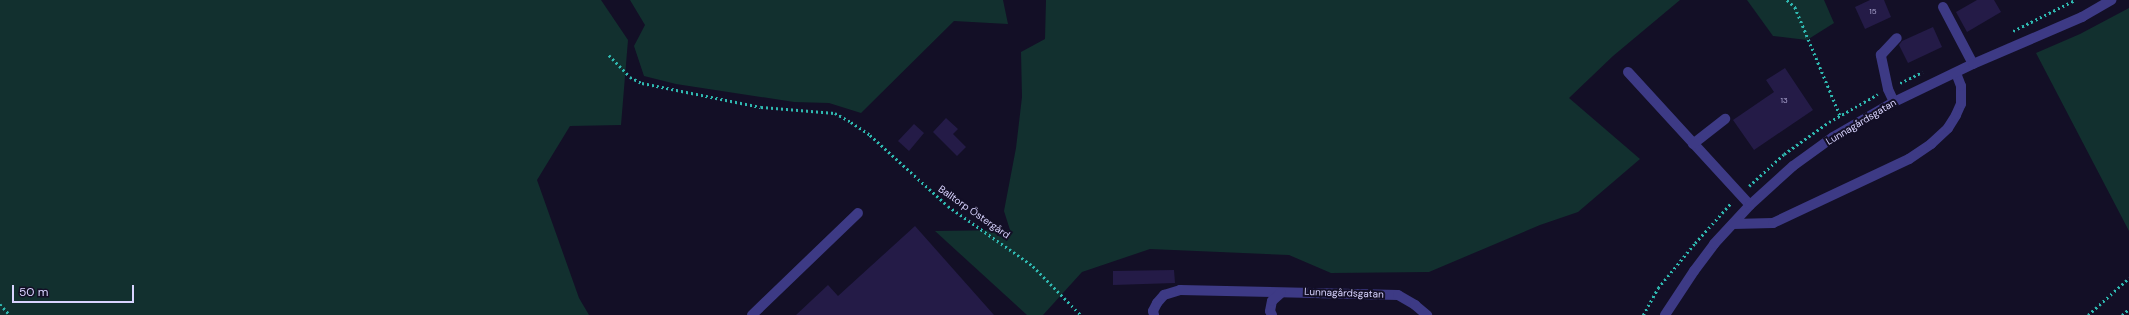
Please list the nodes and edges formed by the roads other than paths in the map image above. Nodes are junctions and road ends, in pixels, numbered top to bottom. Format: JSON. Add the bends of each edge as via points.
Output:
{"nodes":[{"id":1,"x":2111,"y":0,"type":"edge"},
{"id":2,"x":1943,"y":7,"type":"dead end"},
{"id":3,"x":1897,"y":38,"type":"dead end"},
{"id":4,"x":1973,"y":64,"type":"junction"},
{"id":5,"x":1628,"y":72,"type":"dead end"},
{"id":6,"x":1956,"y":73,"type":"junction"},
{"id":7,"x":1894,"y":102,"type":"junction"},
{"id":8,"x":1725,"y":119,"type":"dead end"},
{"id":9,"x":1693,"y":144,"type":"junction"},
{"id":10,"x":1750,"y":205,"type":"junction"},
{"id":11,"x":858,"y":213,"type":"dead end"},
{"id":12,"x":1734,"y":224,"type":"junction"},
{"id":13,"x":1281,"y":292,"type":"junction"},
{"id":14,"x":752,"y":315,"type":"edge"},
{"id":15,"x":1154,"y":315,"type":"edge"},
{"id":16,"x":1272,"y":315,"type":"edge"},
{"id":17,"x":1427,"y":315,"type":"edge"},
{"id":18,"x":1665,"y":315,"type":"edge"}],
"edges":[{"from":1,"to":4,"type":"street","name":"Lunnagårdsgatan","via":[[2082,17]]},
{"from":2,"to":4,"type":"street"},
{"from":3,"to":7,"type":"street","via":[[1881,55],[1888,89]]},
{"from":4,"to":6,"type":"street","name":"Lunnagårdsgatan"},
{"from":5,"to":9,"type":"street"},
{"from":6,"to":7,"type":"street","name":"Lunnagårdsgatan"},
{"from":6,"to":12,"type":"street","via":[[1962,94],[1956,115],[1948,128],[1909,160],[1773,223]]},
{"from":7,"to":10,"type":"street","name":"Lunnagårdsgatan","via":[[1822,145],[1793,166]]},
{"from":8,"to":9,"type":"street"},
{"from":9,"to":10,"type":"street"},
{"from":10,"to":12,"type":"street","name":"Lunnagårdsgatan"},
{"from":11,"to":14,"type":"street"},
{"from":12,"to":18,"type":"street","name":"Lunnagårdsgatan","via":[[1714,244]]},
{"from":13,"to":15,"type":"street","name":"Lunnagårdsgatan","via":[[1180,290],[1164,295],[1157,303]]},
{"from":13,"to":16,"type":"street","via":[[1272,301]]},
{"from":13,"to":17,"type":"street","name":"Lunnagårdsgatan","via":[[1398,295]]}]}
